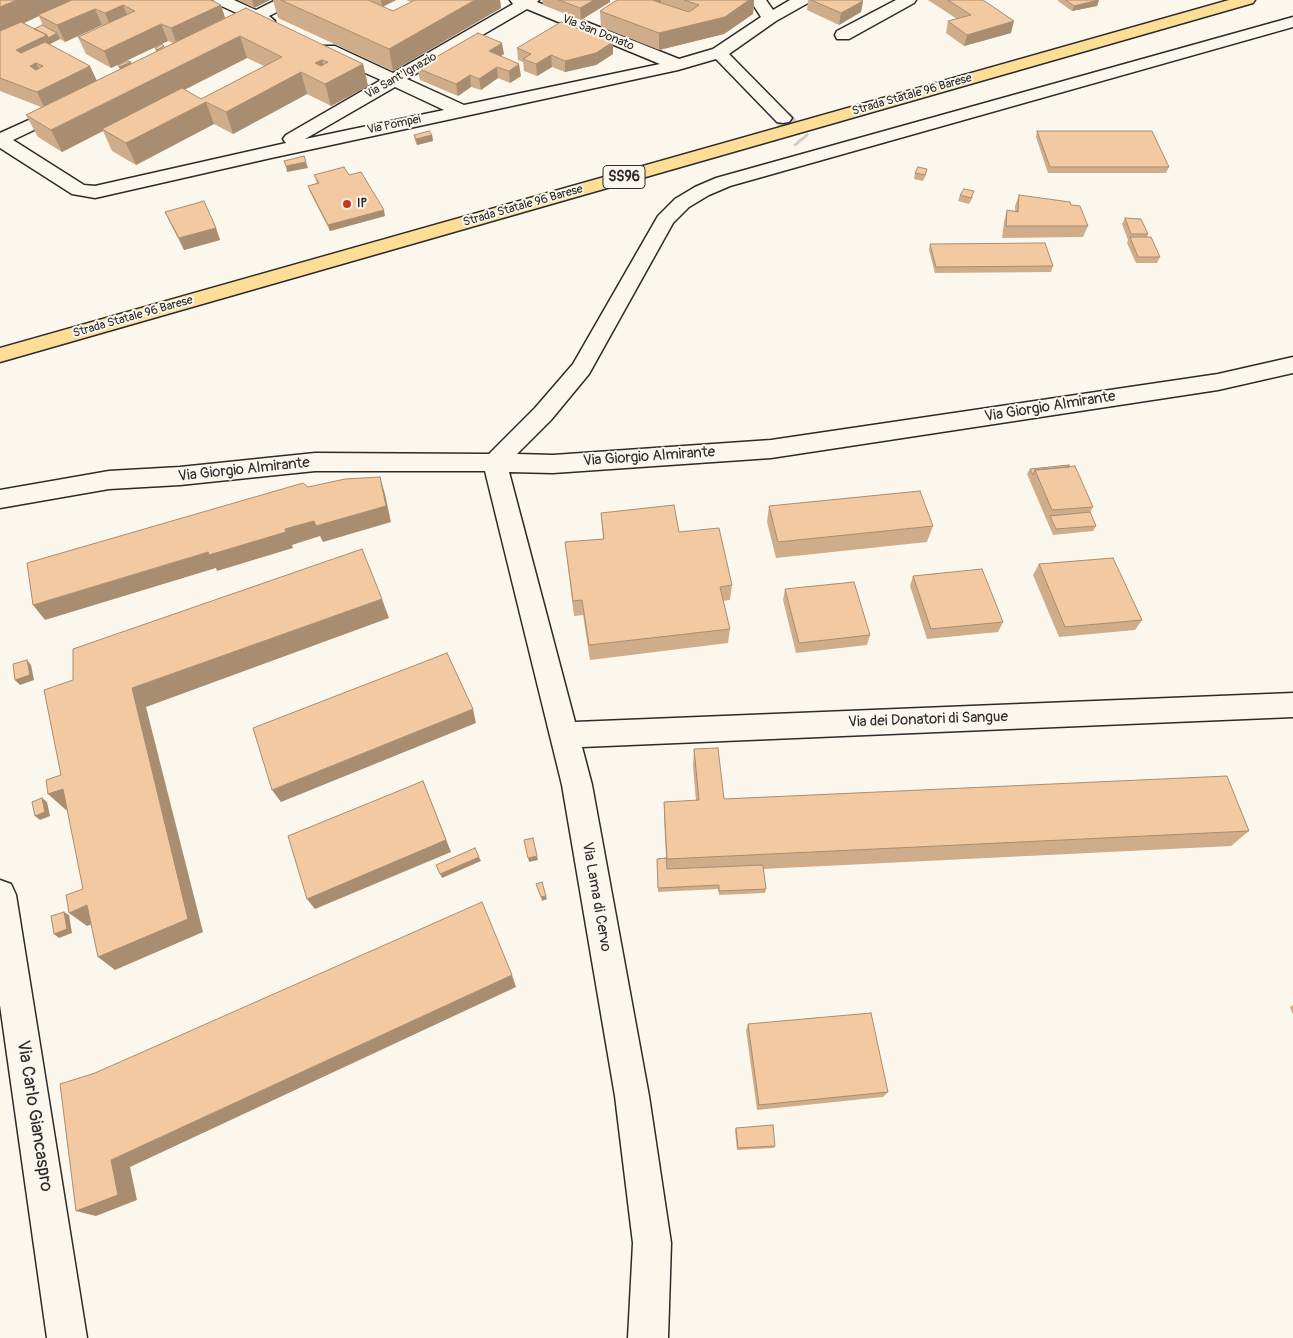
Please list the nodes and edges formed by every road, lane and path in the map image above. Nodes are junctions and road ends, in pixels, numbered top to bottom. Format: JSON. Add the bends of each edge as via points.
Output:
{"nodes":[{"id":1,"x":221,"y":0,"type":"edge"},
{"id":2,"x":289,"y":0,"type":"edge"},
{"id":3,"x":802,"y":0,"type":"edge"},
{"id":4,"x":908,"y":0,"type":"edge"},
{"id":5,"x":1247,"y":0,"type":"edge"},
{"id":6,"x":525,"y":1,"type":"edge"},
{"id":7,"x":759,"y":6,"type":"edge"},
{"id":8,"x":257,"y":16,"type":"junction"},
{"id":9,"x":1293,"y":22,"type":"edge"},
{"id":10,"x":282,"y":28,"type":"edge"},
{"id":11,"x":843,"y":35,"type":"dead end"},
{"id":12,"x":212,"y":37,"type":"edge"},
{"id":13,"x":316,"y":44,"type":"edge"},
{"id":14,"x":719,"y":53,"type":"junction"},
{"id":15,"x":678,"y":65,"type":"junction"},
{"id":16,"x":394,"y":80,"type":"junction"},
{"id":17,"x":80,"y":101,"type":"edge"},
{"id":18,"x":462,"y":111,"type":"junction"},
{"id":19,"x":783,"y":118,"type":"tunnel mouth"},
{"id":20,"x":0,"y":140,"type":"edge"},
{"id":21,"x":271,"y":152,"type":"junction"},
{"id":22,"x":0,"y":355,"type":"edge"},
{"id":23,"x":1293,"y":365,"type":"edge"},
{"id":24,"x":495,"y":462,"type":"junction"},
{"id":25,"x":0,"y":499,"type":"edge"},
{"id":26,"x":1293,"y":705,"type":"edge"},
{"id":27,"x":564,"y":735,"type":"junction"},
{"id":28,"x":0,"y":895,"type":"edge"},
{"id":29,"x":67,"y":1338,"type":"edge"},
{"id":30,"x":648,"y":1338,"type":"edge"}],
"edges":[{"from":1,"to":8,"type":"street"},
{"from":2,"to":8,"type":"street"},
{"from":3,"to":7,"type":"street","name":"Via Pompei"},
{"from":4,"to":11,"type":"street"},
{"from":5,"to":22,"type":"main road","name":"Strada Statale 96 Barese","number":"SS96"},
{"from":6,"to":15,"type":"street","name":"Via San Donato"},
{"from":6,"to":16,"type":"street","name":"Via Sant'Ignazio"},
{"from":7,"to":14,"type":"street","name":"Via Pompei"},
{"from":8,"to":10,"type":"street"},
{"from":8,"to":12,"type":"street"},
{"from":9,"to":24,"type":"street","via":[[867,143],[808,149],[702,191],[682,203],[665,220],[581,369],[543,414]]},
{"from":13,"to":16,"type":"street"},
{"from":14,"to":15,"type":"street","name":"Via Pompei"},
{"from":14,"to":19,"type":"street"},
{"from":15,"to":18,"type":"street","name":"Via Pompei"},
{"from":16,"to":18,"type":"street"},
{"from":16,"to":21,"type":"street","name":"Via Sant'Ignazio"},
{"from":17,"to":20,"type":"street"},
{"from":18,"to":21,"type":"street","name":"Via Pompei"},
{"from":20,"to":21,"type":"street","name":"Via Pompei","via":[[79,190],[96,192]]},
{"from":23,"to":24,"type":"street","name":"Via Giorgio Almirante","via":[[1218,382],[771,449],[553,464]]},
{"from":24,"to":25,"type":"street","name":"Via Giorgio Almirante","via":[[315,462],[109,480]]},
{"from":24,"to":27,"type":"street","name":"Via Lama di Cervo"},
{"from":26,"to":27,"type":"street","name":"Via dei Donatori di Sangue"},
{"from":27,"to":30,"type":"street","name":"Via Lama di Cervo","via":[[577,785],[632,1096],[652,1243]]},
{"from":28,"to":29,"type":"street","name":"Via Carlo Giancaspro"}]}
